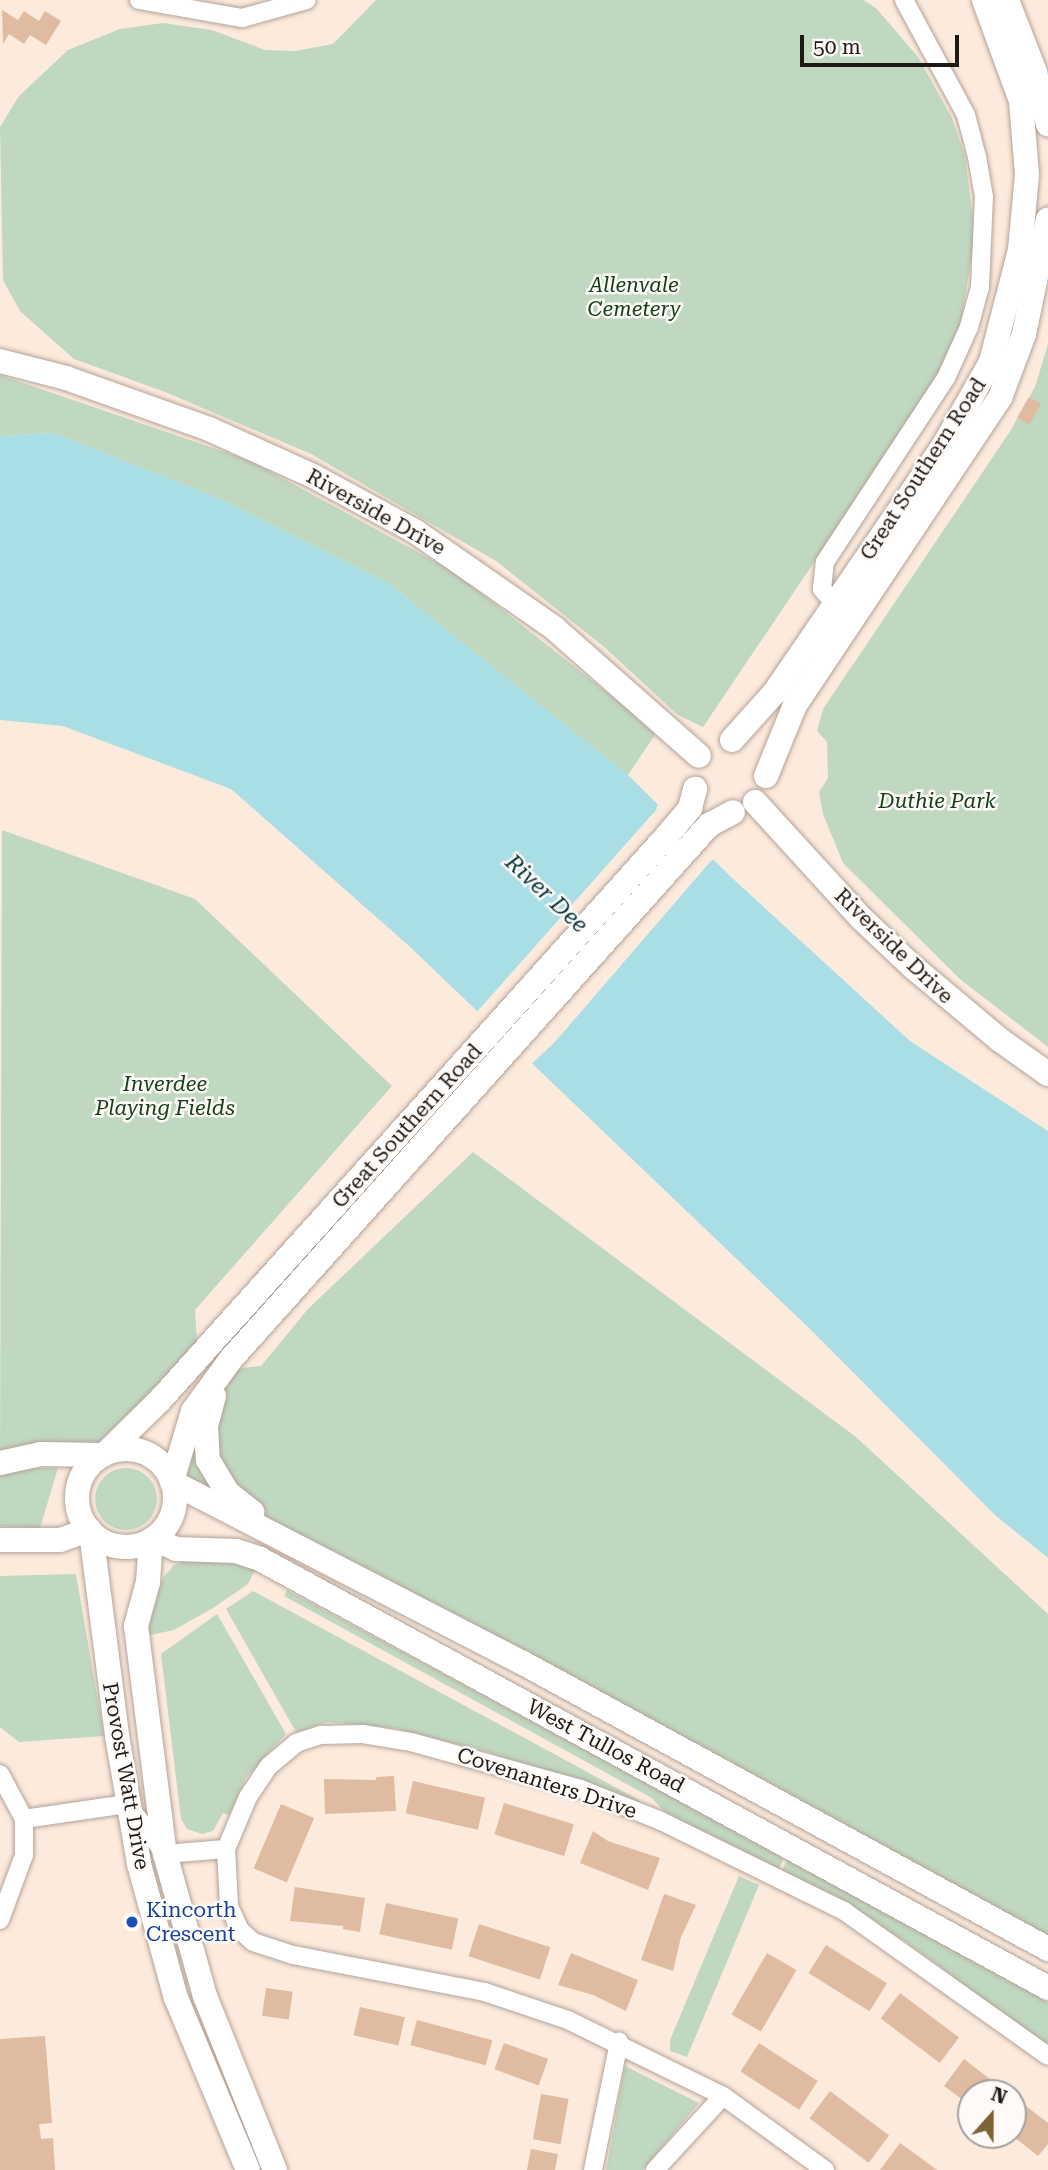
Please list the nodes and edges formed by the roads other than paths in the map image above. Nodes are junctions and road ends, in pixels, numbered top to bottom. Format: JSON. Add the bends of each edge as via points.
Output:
{"nodes":[{"id":1,"x":139,"y":0,"type":"edge"},
{"id":2,"x":307,"y":0,"type":"edge"},
{"id":3,"x":904,"y":0,"type":"edge"},
{"id":4,"x":984,"y":0,"type":"edge"},
{"id":5,"x":1007,"y":0,"type":"edge"},
{"id":6,"x":1048,"y":124,"type":"edge"},
{"id":7,"x":1048,"y":219,"type":"edge"},
{"id":8,"x":0,"y":361,"type":"edge"},
{"id":9,"x":835,"y":604,"type":"junction"},
{"id":10,"x":732,"y":740,"type":"junction"},
{"id":11,"x":699,"y":756,"type":"junction"},
{"id":12,"x":766,"y":776,"type":"junction"},
{"id":13,"x":693,"y":799,"type":"junction"},
{"id":14,"x":755,"y":802,"type":"junction"},
{"id":15,"x":733,"y":812,"type":"junction"},
{"id":16,"x":1048,"y":1073,"type":"edge"},
{"id":17,"x":226,"y":1364,"type":"junction"},
{"id":18,"x":104,"y":1454,"type":"junction"},
{"id":19,"x":0,"y":1463,"type":"edge"},
{"id":20,"x":172,"y":1481,"type":"junction"},
{"id":21,"x":90,"y":1531,"type":"junction"},
{"id":22,"x":280,"y":1534,"type":"junction"},
{"id":23,"x":0,"y":1540,"type":"edge"},
{"id":24,"x":152,"y":1540,"type":"junction"},
{"id":25,"x":0,"y":1774,"type":"edge"},
{"id":26,"x":127,"y":1804,"type":"junction"},
{"id":27,"x":24,"y":1819,"type":"junction"},
{"id":28,"x":226,"y":1849,"type":"junction"},
{"id":29,"x":165,"y":1854,"type":"junction"},
{"id":30,"x":0,"y":1920,"type":"edge"},
{"id":31,"x":1048,"y":1949,"type":"edge"},
{"id":32,"x":1048,"y":1988,"type":"edge"},
{"id":33,"x":619,"y":2042,"type":"junction"},
{"id":34,"x":1048,"y":2056,"type":"edge"},
{"id":35,"x":723,"y":2096,"type":"junction"},
{"id":36,"x":248,"y":2170,"type":"edge"},
{"id":37,"x":275,"y":2170,"type":"edge"},
{"id":38,"x":593,"y":2170,"type":"edge"},
{"id":39,"x":654,"y":2170,"type":"edge"},
{"id":40,"x":825,"y":2170,"type":"edge"}],
"edges":[{"from":1,"to":2,"type":"street","via":[[242,18]]},
{"from":3,"to":9,"type":"street","via":[[966,115],[984,197],[980,287],[969,327],[946,378],[825,562],[822,589]]},
{"from":4,"to":9,"type":"main road","name":"Great Southern Road","via":[[1008,60],[1023,125],[1025,212],[1012,290],[991,362],[973,399]]},
{"from":5,"to":6,"type":"main road","via":[[1035,72]]},
{"from":7,"to":12,"type":"main road","name":"Great Southern Road","via":[[1024,334],[1000,398],[795,705]]},
{"from":8,"to":11,"type":"main road","name":"Riverside Drive","via":[[66,377],[209,429],[313,476],[416,532],[554,628]]},
{"from":9,"to":10,"type":"main road","name":"Great Southern Road","via":[[758,716]]},
{"from":10,"to":11,"type":"main road","via":[[719,741]]},
{"from":10,"to":12,"type":"main road","via":[[752,747]]},
{"from":11,"to":13,"type":"main road","via":[[693,772]]},
{"from":12,"to":14,"type":"main road"},
{"from":13,"to":15,"type":"main road"},
{"from":13,"to":18,"type":"main road","name":"Great Southern Road","via":[[212,1342]]},
{"from":14,"to":15,"type":"main road"},
{"from":14,"to":16,"type":"main road","name":"Riverside Drive","via":[[861,918],[913,967],[1000,1040]]},
{"from":15,"to":17,"type":"main road","name":"Great Southern Road","via":[[709,825]]},
{"from":17,"to":20,"type":"main road","name":"Great Southern Road","via":[[193,1411]]},
{"from":17,"to":22,"type":"main road","via":[[206,1426],[205,1447],[212,1471],[228,1493]]},
{"from":18,"to":19,"type":"main road","via":[[41,1454]]},
{"from":18,"to":20,"type":"main road","via":[[132,1449],[145,1453],[166,1469]]},
{"from":18,"to":21,"type":"main road","via":[[87,1468],[78,1489],[79,1512]]},
{"from":20,"to":22,"type":"main road","name":"West Tullos Road"},
{"from":20,"to":24,"type":"main road","via":[[173,1514]]},
{"from":21,"to":23,"type":"main road","via":[[60,1540]]},
{"from":21,"to":24,"type":"main road","via":[[120,1547]]},
{"from":21,"to":26,"type":"main road","name":"Provost Watt Drive"},
{"from":22,"to":31,"type":"main road","name":"West Tullos Road"},
{"from":24,"to":29,"type":"main road","name":"Provost Watt Drive","via":[[150,1572],[136,1626]]},
{"from":24,"to":32,"type":"main road","name":"West Tullos Road","via":[[176,1549],[236,1551],[269,1564]]},
{"from":25,"to":27,"type":"street"},
{"from":26,"to":27,"type":"street"},
{"from":26,"to":29,"type":"street"},
{"from":26,"to":36,"type":"main road","name":"Provost Watt Drive","via":[[176,1998]]},
{"from":27,"to":30,"type":"street","via":[[24,1855]]},
{"from":28,"to":29,"type":"street"},
{"from":28,"to":33,"type":"street","via":[[229,1906],[240,1930],[253,1942],[293,1955],[485,1992]]},
{"from":28,"to":34,"type":"street","name":"Covenanters Drive","via":[[248,1797],[269,1766],[296,1743],[320,1735],[363,1734],[411,1742],[581,1789],[768,1872],[844,1911]]},
{"from":29,"to":37,"type":"main road","name":"Provost Watt Drive","via":[[205,1996]]},
{"from":33,"to":35,"type":"street"},
{"from":33,"to":38,"type":"street"},
{"from":35,"to":39,"type":"street"},
{"from":35,"to":40,"type":"street"}]}
